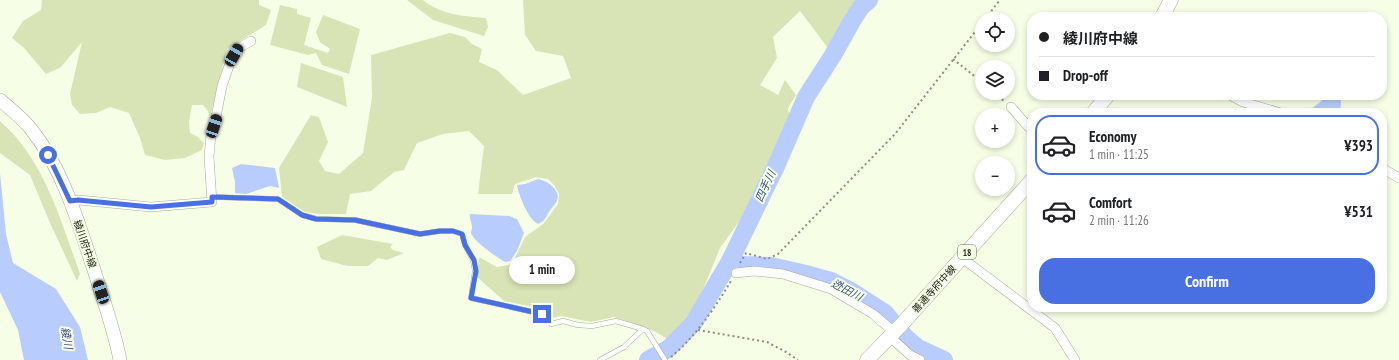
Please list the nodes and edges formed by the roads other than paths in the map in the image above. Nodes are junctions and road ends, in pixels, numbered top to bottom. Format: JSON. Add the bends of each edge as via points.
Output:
{"nodes":[{"id":1,"x":1171,"y":0,"type":"edge"},
{"id":2,"x":1166,"y":12,"type":"edge"},
{"id":3,"x":251,"y":41,"type":"dead end"},
{"id":4,"x":0,"y":100,"type":"edge"},
{"id":5,"x":1104,"y":100,"type":"edge"},
{"id":6,"x":1239,"y":100,"type":"edge"},
{"id":7,"x":1011,"y":107,"type":"road end"},
{"id":8,"x":1097,"y":108,"type":"edge"},
{"id":9,"x":1264,"y":108,"type":"edge"},
{"id":10,"x":1027,"y":125,"type":"edge"},
{"id":11,"x":1387,"y":171,"type":"edge"},
{"id":12,"x":1399,"y":178,"type":"edge"},
{"id":13,"x":1027,"y":186,"type":"edge"},
{"id":14,"x":212,"y":197,"type":"junction"},
{"id":15,"x":70,"y":201,"type":"junction"},
{"id":16,"x":962,"y":258,"type":"junction"},
{"id":17,"x":736,"y":273,"type":"road end"},
{"id":18,"x":1027,"y":307,"type":"edge"},
{"id":19,"x":1034,"y":312,"type":"edge"},
{"id":20,"x":645,"y":330,"type":"junction"},
{"id":21,"x":896,"y":331,"type":"junction"},
{"id":22,"x":665,"y":359,"type":"edge"},
{"id":23,"x":120,"y":360,"type":"edge"},
{"id":24,"x":600,"y":360,"type":"edge"},
{"id":25,"x":866,"y":360,"type":"edge"},
{"id":26,"x":920,"y":360,"type":"edge"},
{"id":27,"x":1075,"y":360,"type":"edge"}],
"edges":[{"from":1,"to":2,"type":"main road"},
{"from":3,"to":14,"type":"street","via":[[239,48],[230,63],[222,86],[211,134],[209,157]]},
{"from":4,"to":15,"type":"main road","name":"綾川府中線","via":[[31,130],[48,155]]},
{"from":5,"to":8,"type":"main road"},
{"from":6,"to":9,"type":"street"},
{"from":7,"to":10,"type":"street"},
{"from":11,"to":12,"type":"street"},
{"from":13,"to":16,"type":"main road","name":"善通寺府中線","number":"18"},
{"from":14,"to":15,"type":"street","via":[[212,202],[151,207]]},
{"from":14,"to":20,"type":"lane","via":[[278,199],[302,215],[316,219],[355,220],[420,234],[453,231],[462,234],[474,260],[476,271],[471,298],[542,314],[551,324],[563,321],[592,326],[616,321]]},
{"from":15,"to":23,"type":"main road","name":"綾川府中線","via":[[105,305]]},
{"from":16,"to":18,"type":"street"},
{"from":16,"to":21,"type":"main road","name":"善通寺府中線","number":"18"},
{"from":17,"to":21,"type":"street","via":[[754,271],[783,274],[831,289]]},
{"from":19,"to":27,"type":"street","via":[[1055,328]]},
{"from":20,"to":22,"type":"lane"},
{"from":20,"to":24,"type":"lane","via":[[624,347]]},
{"from":21,"to":25,"type":"main road","name":"善通寺府中線","number":"18"},
{"from":21,"to":26,"type":"street","via":[[910,355]]}]}
